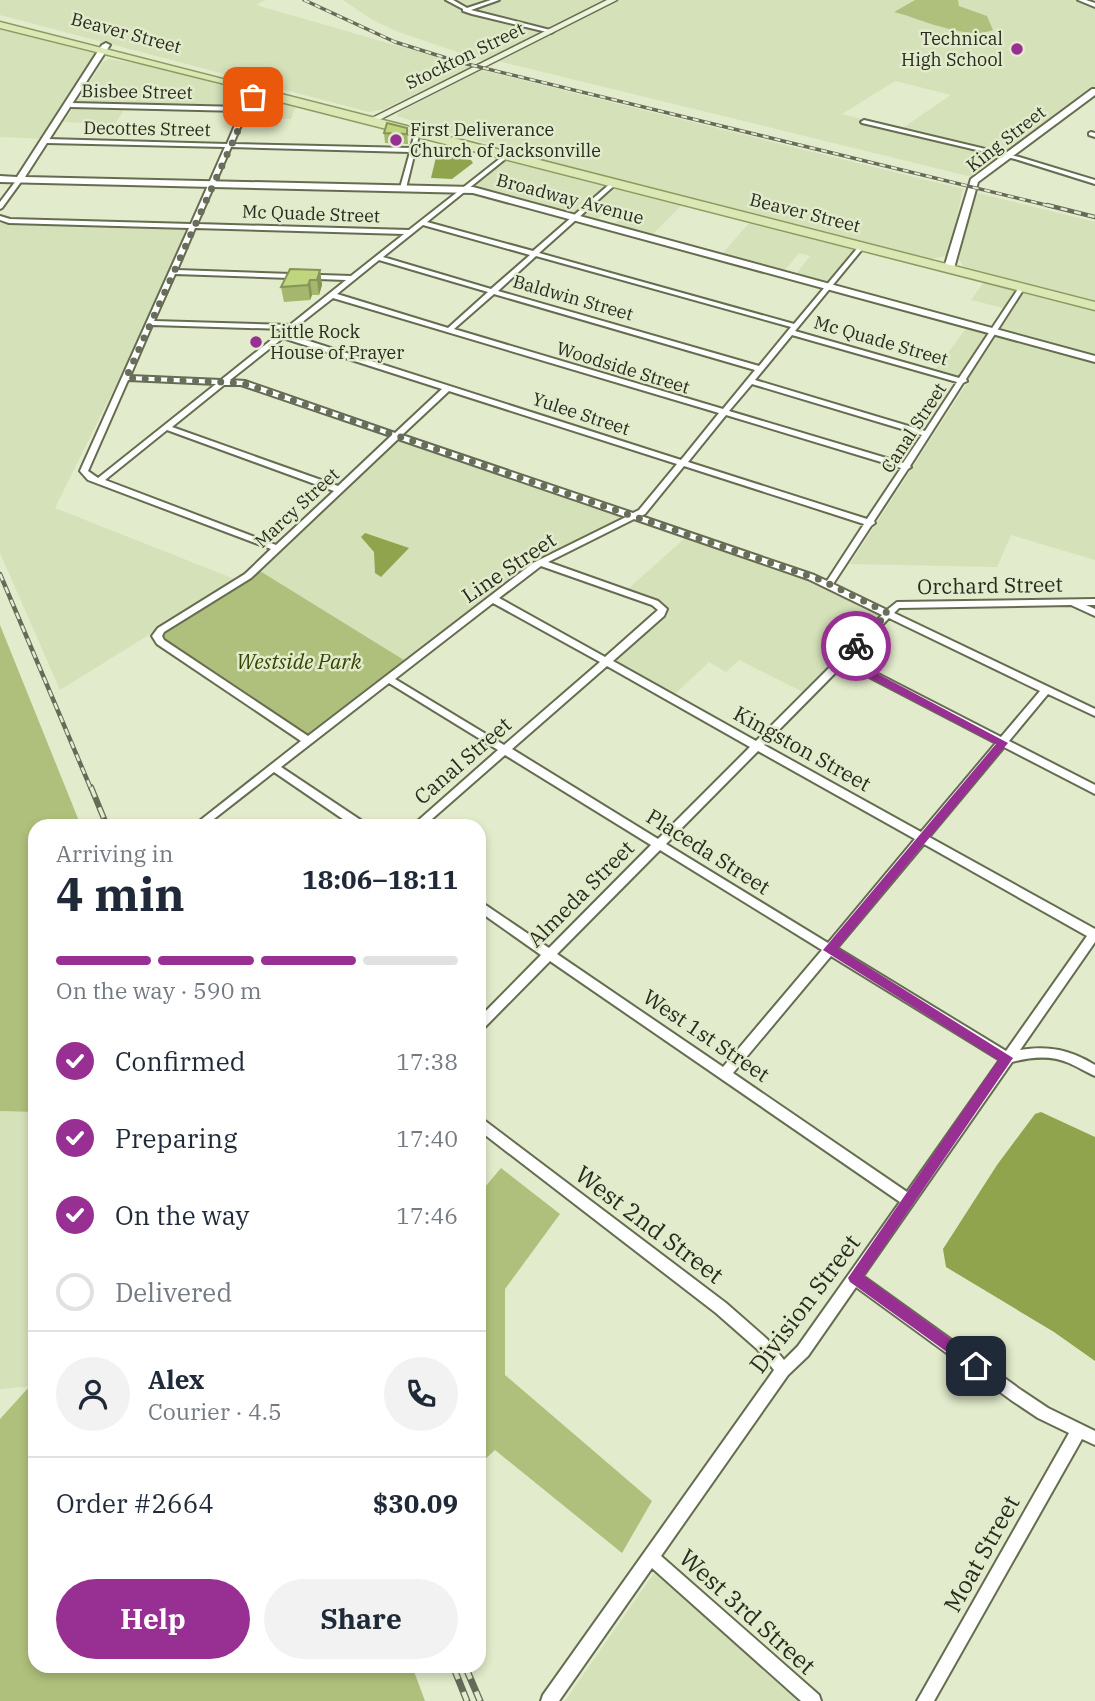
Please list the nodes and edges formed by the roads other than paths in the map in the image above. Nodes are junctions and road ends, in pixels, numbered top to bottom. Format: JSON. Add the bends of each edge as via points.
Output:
{"nodes":[{"id":1,"x":449,"y":0,"type":"edge"},
{"id":2,"x":496,"y":0,"type":"edge"},
{"id":3,"x":613,"y":0,"type":"edge"},
{"id":4,"x":1081,"y":0,"type":"edge"},
{"id":5,"x":1095,"y":5,"type":"edge"},
{"id":6,"x":465,"y":10,"type":"junction"},
{"id":7,"x":0,"y":19,"type":"edge"},
{"id":8,"x":0,"y":25,"type":"edge"},
{"id":9,"x":20,"y":27,"type":"junction"},
{"id":10,"x":551,"y":31,"type":"junction"},
{"id":11,"x":105,"y":48,"type":"junction"},
{"id":12,"x":257,"y":90,"type":"junction"},
{"id":13,"x":1095,"y":91,"type":"edge"},
{"id":14,"x":71,"y":105,"type":"junction"},
{"id":15,"x":245,"y":109,"type":"junction"},
{"id":16,"x":373,"y":120,"type":"junction"},
{"id":17,"x":864,"y":122,"type":"dead end"},
{"id":18,"x":419,"y":132,"type":"junction"},
{"id":19,"x":47,"y":141,"type":"junction"},
{"id":20,"x":229,"y":145,"type":"junction"},
{"id":21,"x":413,"y":150,"type":"junction"},
{"id":22,"x":507,"y":155,"type":"junction"},
{"id":23,"x":1006,"y":155,"type":"junction"},
{"id":24,"x":0,"y":179,"type":"edge"},
{"id":25,"x":20,"y":179,"type":"junction"},
{"id":26,"x":614,"y":183,"type":"junction"},
{"id":27,"x":1095,"y":183,"type":"edge"},
{"id":28,"x":212,"y":184,"type":"junction"},
{"id":29,"x":403,"y":188,"type":"junction"},
{"id":30,"x":464,"y":189,"type":"junction"},
{"id":31,"x":0,"y":207,"type":"edge"},
{"id":32,"x":577,"y":217,"type":"junction"},
{"id":33,"x":0,"y":218,"type":"edge"},
{"id":34,"x":423,"y":223,"type":"junction"},
{"id":35,"x":193,"y":226,"type":"junction"},
{"id":36,"x":411,"y":232,"type":"junction"},
{"id":37,"x":862,"y":246,"type":"junction"},
{"id":38,"x":536,"y":253,"type":"junction"},
{"id":39,"x":378,"y":258,"type":"junction"},
{"id":40,"x":949,"y":268,"type":"junction"},
{"id":41,"x":172,"y":272,"type":"junction"},
{"id":42,"x":353,"y":278,"type":"junction"},
{"id":43,"x":828,"y":286,"type":"junction"},
{"id":44,"x":1023,"y":287,"type":"junction"},
{"id":45,"x":493,"y":291,"type":"junction"},
{"id":46,"x":331,"y":295,"type":"junction"},
{"id":47,"x":1095,"y":306,"type":"edge"},
{"id":48,"x":150,"y":323,"type":"junction"},
{"id":49,"x":292,"y":327,"type":"junction"},
{"id":50,"x":793,"y":329,"type":"junction"},
{"id":51,"x":448,"y":331,"type":"junction"},
{"id":52,"x":995,"y":332,"type":"junction"},
{"id":53,"x":282,"y":334,"type":"junction"},
{"id":54,"x":1095,"y":359,"type":"edge"},
{"id":55,"x":760,"y":369,"type":"junction"},
{"id":56,"x":126,"y":378,"type":"junction"},
{"id":57,"x":224,"y":380,"type":"junction"},
{"id":58,"x":750,"y":381,"type":"junction"},
{"id":59,"x":963,"y":381,"type":"junction"},
{"id":60,"x":448,"y":387,"type":"junction"},
{"id":61,"x":722,"y":412,"type":"junction"},
{"id":62,"x":165,"y":427,"type":"junction"},
{"id":63,"x":928,"y":434,"type":"junction"},
{"id":64,"x":397,"y":436,"type":"junction"},
{"id":65,"x":682,"y":462,"type":"junction"},
{"id":66,"x":907,"y":467,"type":"junction"},
{"id":67,"x":99,"y":481,"type":"junction"},
{"id":68,"x":340,"y":490,"type":"junction"},
{"id":69,"x":633,"y":516,"type":"junction"},
{"id":70,"x":871,"y":523,"type":"junction"},
{"id":71,"x":278,"y":548,"type":"junction"},
{"id":72,"x":541,"y":563,"type":"junction"},
{"id":73,"x":829,"y":584,"type":"junction"},
{"id":74,"x":492,"y":598,"type":"junction"},
{"id":75,"x":1071,"y":602,"type":"junction"},
{"id":76,"x":1095,"y":602,"type":"edge"},
{"id":77,"x":888,"y":613,"type":"junction"},
{"id":78,"x":1095,"y":613,"type":"edge"},
{"id":79,"x":843,"y":660,"type":"junction"},
{"id":80,"x":606,"y":663,"type":"junction"},
{"id":81,"x":388,"y":679,"type":"junction"},
{"id":82,"x":1047,"y":690,"type":"junction"},
{"id":83,"x":1095,"y":713,"type":"edge"},
{"id":84,"x":308,"y":741,"type":"junction"},
{"id":85,"x":1003,"y":743,"type":"junction"},
{"id":86,"x":757,"y":746,"type":"junction"},
{"id":87,"x":505,"y":750,"type":"junction"},
{"id":88,"x":274,"y":767,"type":"junction"},
{"id":89,"x":1095,"y":790,"type":"edge"},
{"id":90,"x":207,"y":819,"type":"edge"},
{"id":91,"x":351,"y":819,"type":"edge"},
{"id":92,"x":425,"y":819,"type":"edge"},
{"id":93,"x":924,"y":838,"type":"junction"},
{"id":94,"x":659,"y":844,"type":"junction"},
{"id":95,"x":486,"y":911,"type":"edge"},
{"id":96,"x":1095,"y":933,"type":"edge"},
{"id":97,"x":830,"y":950,"type":"junction"},
{"id":98,"x":549,"y":954,"type":"junction"},
{"id":99,"x":486,"y":1018,"type":"edge"},
{"id":100,"x":1007,"y":1058,"type":"junction"},
{"id":101,"x":1095,"y":1071,"type":"edge"},
{"id":102,"x":725,"y":1074,"type":"junction"},
{"id":103,"x":486,"y":1129,"type":"edge"},
{"id":104,"x":908,"y":1200,"type":"junction"},
{"id":105,"x":855,"y":1278,"type":"junction"},
{"id":106,"x":783,"y":1370,"type":"junction"},
{"id":107,"x":1079,"y":1430,"type":"junction"},
{"id":108,"x":1095,"y":1438,"type":"edge"},
{"id":109,"x":651,"y":1557,"type":"junction"},
{"id":110,"x":549,"y":1701,"type":"edge"},
{"id":111,"x":813,"y":1701,"type":"edge"},
{"id":112,"x":925,"y":1701,"type":"edge"}],
"edges":[{"from":1,"to":6,"type":"street"},
{"from":2,"to":6,"type":"street"},
{"from":3,"to":10,"type":"main road","name":"Stockton Street"},
{"from":4,"to":5,"type":"street"},
{"from":6,"to":10,"type":"street"},
{"from":7,"to":9,"type":"main road","name":"Beaver Street"},
{"from":8,"to":9,"type":"main road","name":"Beaver Street"},
{"from":9,"to":11,"type":"main road","name":"Beaver Street"},
{"from":10,"to":16,"type":"main road","name":"Stockton Street"},
{"from":11,"to":12,"type":"main road","name":"Beaver Street","via":[[181,65]]},
{"from":11,"to":14,"type":"street"},
{"from":12,"to":15,"type":"street"},
{"from":12,"to":16,"type":"main road","name":"Beaver Street"},
{"from":13,"to":23,"type":"street","name":"King Street"},
{"from":14,"to":15,"type":"street","name":"Bisbee Street"},
{"from":14,"to":19,"type":"street"},
{"from":15,"to":20,"type":"street"},
{"from":16,"to":18,"type":"main road","name":"Beaver Street"},
{"from":17,"to":23,"type":"street"},
{"from":18,"to":21,"type":"street"},
{"from":18,"to":22,"type":"main road","name":"Beaver Street"},
{"from":19,"to":20,"type":"street","name":"Decottes Street"},
{"from":19,"to":25,"type":"street"},
{"from":20,"to":21,"type":"street","name":"Decottes Street"},
{"from":20,"to":28,"type":"street"},
{"from":21,"to":29,"type":"street"},
{"from":22,"to":26,"type":"main road","name":"Beaver Street"},
{"from":22,"to":30,"type":"street"},
{"from":23,"to":27,"type":"street"},
{"from":23,"to":40,"type":"street","name":"King Street","via":[[971,186]]},
{"from":24,"to":25,"type":"street"},
{"from":25,"to":28,"type":"street","name":"Broadway Avenue"},
{"from":25,"to":31,"type":"street"},
{"from":26,"to":32,"type":"street"},
{"from":26,"to":37,"type":"main road","name":"Beaver Street"},
{"from":28,"to":29,"type":"street","name":"Broadway Avenue"},
{"from":28,"to":35,"type":"street"},
{"from":29,"to":30,"type":"street","name":"Broadway Avenue"},
{"from":30,"to":32,"type":"street","name":"Broadway Avenue"},
{"from":30,"to":34,"type":"street"},
{"from":32,"to":38,"type":"street"},
{"from":32,"to":43,"type":"street","name":"Broadway Avenue"},
{"from":33,"to":35,"type":"street","name":"Mc Quade Street"},
{"from":34,"to":36,"type":"street"},
{"from":34,"to":38,"type":"street","name":"Mc Quade Street"},
{"from":35,"to":36,"type":"street","name":"Mc Quade Street"},
{"from":35,"to":41,"type":"street"},
{"from":36,"to":39,"type":"street"},
{"from":37,"to":40,"type":"main road","name":"Beaver Street"},
{"from":37,"to":43,"type":"street","name":"Line Street"},
{"from":38,"to":45,"type":"street"},
{"from":38,"to":50,"type":"street","name":"Mc Quade Street"},
{"from":39,"to":42,"type":"street"},
{"from":39,"to":45,"type":"street","name":"Baldwin Street"},
{"from":40,"to":44,"type":"main road","name":"Beaver Street"},
{"from":41,"to":42,"type":"street"},
{"from":41,"to":48,"type":"street"},
{"from":42,"to":46,"type":"street"},
{"from":43,"to":50,"type":"street","name":"Line Street"},
{"from":43,"to":52,"type":"street","name":"Broadway Avenue"},
{"from":44,"to":47,"type":"main road","name":"Beaver Street"},
{"from":44,"to":52,"type":"street","name":"Canal Street"},
{"from":45,"to":51,"type":"street"},
{"from":45,"to":55,"type":"street","name":"Baldwin Street"},
{"from":46,"to":49,"type":"street"},
{"from":46,"to":51,"type":"street","name":"Woodside Street"},
{"from":48,"to":49,"type":"street"},
{"from":48,"to":56,"type":"street"},
{"from":49,"to":53,"type":"street"},
{"from":50,"to":55,"type":"street","name":"Line Street"},
{"from":50,"to":59,"type":"street","name":"Mc Quade Street"},
{"from":51,"to":61,"type":"street","name":"Woodside Street"},
{"from":52,"to":54,"type":"street","name":"Broadway Avenue"},
{"from":52,"to":59,"type":"street","name":"Canal Street"},
{"from":53,"to":57,"type":"street"},
{"from":53,"to":60,"type":"street","name":"Yulee Street"},
{"from":55,"to":58,"type":"street","name":"Line Street"},
{"from":56,"to":57,"type":"street"},
{"from":56,"to":67,"type":"street","via":[[84,471]]},
{"from":57,"to":62,"type":"street"},
{"from":57,"to":64,"type":"street"},
{"from":58,"to":61,"type":"street","name":"Line Street"},
{"from":58,"to":63,"type":"street"},
{"from":59,"to":63,"type":"street","name":"Canal Street"},
{"from":60,"to":64,"type":"street","name":"Marcy Street"},
{"from":60,"to":65,"type":"street","name":"Yulee Street"},
{"from":61,"to":65,"type":"street","name":"Line Street"},
{"from":61,"to":66,"type":"street","name":"Woodside Street"},
{"from":62,"to":67,"type":"street"},
{"from":62,"to":68,"type":"street"},
{"from":63,"to":66,"type":"street","name":"Canal Street"},
{"from":64,"to":68,"type":"street","name":"Marcy Street"},
{"from":64,"to":69,"type":"street"},
{"from":65,"to":69,"type":"street","name":"Line Street","via":[[642,512]]},
{"from":65,"to":70,"type":"street","name":"Yulee Street"},
{"from":66,"to":70,"type":"street","name":"Canal Street"},
{"from":67,"to":71,"type":"street"},
{"from":68,"to":71,"type":"street","name":"Marcy Street"},
{"from":69,"to":72,"type":"street","name":"Line Street"},
{"from":69,"to":73,"type":"street"},
{"from":70,"to":73,"type":"street","name":"Canal Street"},
{"from":71,"to":84,"type":"street","name":"Marcy Street","via":[[248,576],[157,636]]},
{"from":72,"to":74,"type":"street","name":"Line Street"},
{"from":72,"to":80,"type":"street","name":"Canal Street","via":[[663,609]]},
{"from":73,"to":77,"type":"street"},
{"from":74,"to":80,"type":"street","name":"Kingston Street"},
{"from":74,"to":81,"type":"street","name":"Line Street"},
{"from":75,"to":76,"type":"street","name":"Orchard Street"},
{"from":75,"to":77,"type":"street","name":"Orchard Street","via":[[897,606]]},
{"from":75,"to":78,"type":"street"},
{"from":77,"to":79,"type":"street","name":"Almeda Street"},
{"from":77,"to":82,"type":"street"},
{"from":79,"to":85,"type":"street"},
{"from":79,"to":86,"type":"street","name":"Almeda Street"},
{"from":80,"to":86,"type":"street","name":"Kingston Street"},
{"from":80,"to":87,"type":"street","name":"Canal Street"},
{"from":81,"to":84,"type":"street","name":"Line Street"},
{"from":81,"to":87,"type":"street","name":"Placeda Street"},
{"from":82,"to":83,"type":"street"},
{"from":82,"to":85,"type":"street"},
{"from":84,"to":88,"type":"street","name":"Line Street"},
{"from":85,"to":89,"type":"street"},
{"from":85,"to":93,"type":"street"},
{"from":86,"to":93,"type":"street","name":"Kingston Street"},
{"from":86,"to":94,"type":"street","name":"Almeda Street"},
{"from":87,"to":92,"type":"street","name":"Canal Street"},
{"from":87,"to":94,"type":"street","name":"Placeda Street"},
{"from":88,"to":90,"type":"street","name":"Line Street"},
{"from":88,"to":91,"type":"street"},
{"from":93,"to":96,"type":"street","name":"Kingston Street"},
{"from":93,"to":97,"type":"street"},
{"from":94,"to":97,"type":"street","name":"Placeda Street"},
{"from":94,"to":98,"type":"street","name":"Almeda Street"},
{"from":95,"to":98,"type":"street","name":"West 1st Street"},
{"from":96,"to":100,"type":"street","name":"Division Street"},
{"from":97,"to":100,"type":"street","name":"Placeda Street"},
{"from":97,"to":102,"type":"street"},
{"from":98,"to":99,"type":"street","name":"Almeda Street"},
{"from":98,"to":102,"type":"street","name":"West 1st Street"},
{"from":100,"to":101,"type":"street","via":[[1044,1050]]},
{"from":100,"to":104,"type":"street","name":"Division Street"},
{"from":102,"to":104,"type":"street","name":"West 1st Street"},
{"from":103,"to":106,"type":"street","name":"West 2nd Street","via":[[721,1308],[762,1344]]},
{"from":104,"to":105,"type":"street","name":"Division Street"},
{"from":105,"to":106,"type":"street","name":"Division Street","via":[[803,1351]]},
{"from":105,"to":107,"type":"street","via":[[1016,1395]]},
{"from":106,"to":109,"type":"street","name":"Division Street"},
{"from":107,"to":108,"type":"street"},
{"from":107,"to":112,"type":"street","name":"Moat Street"},
{"from":109,"to":110,"type":"street","name":"Division Street"},
{"from":109,"to":111,"type":"street","name":"West 3rd Street"}]}
